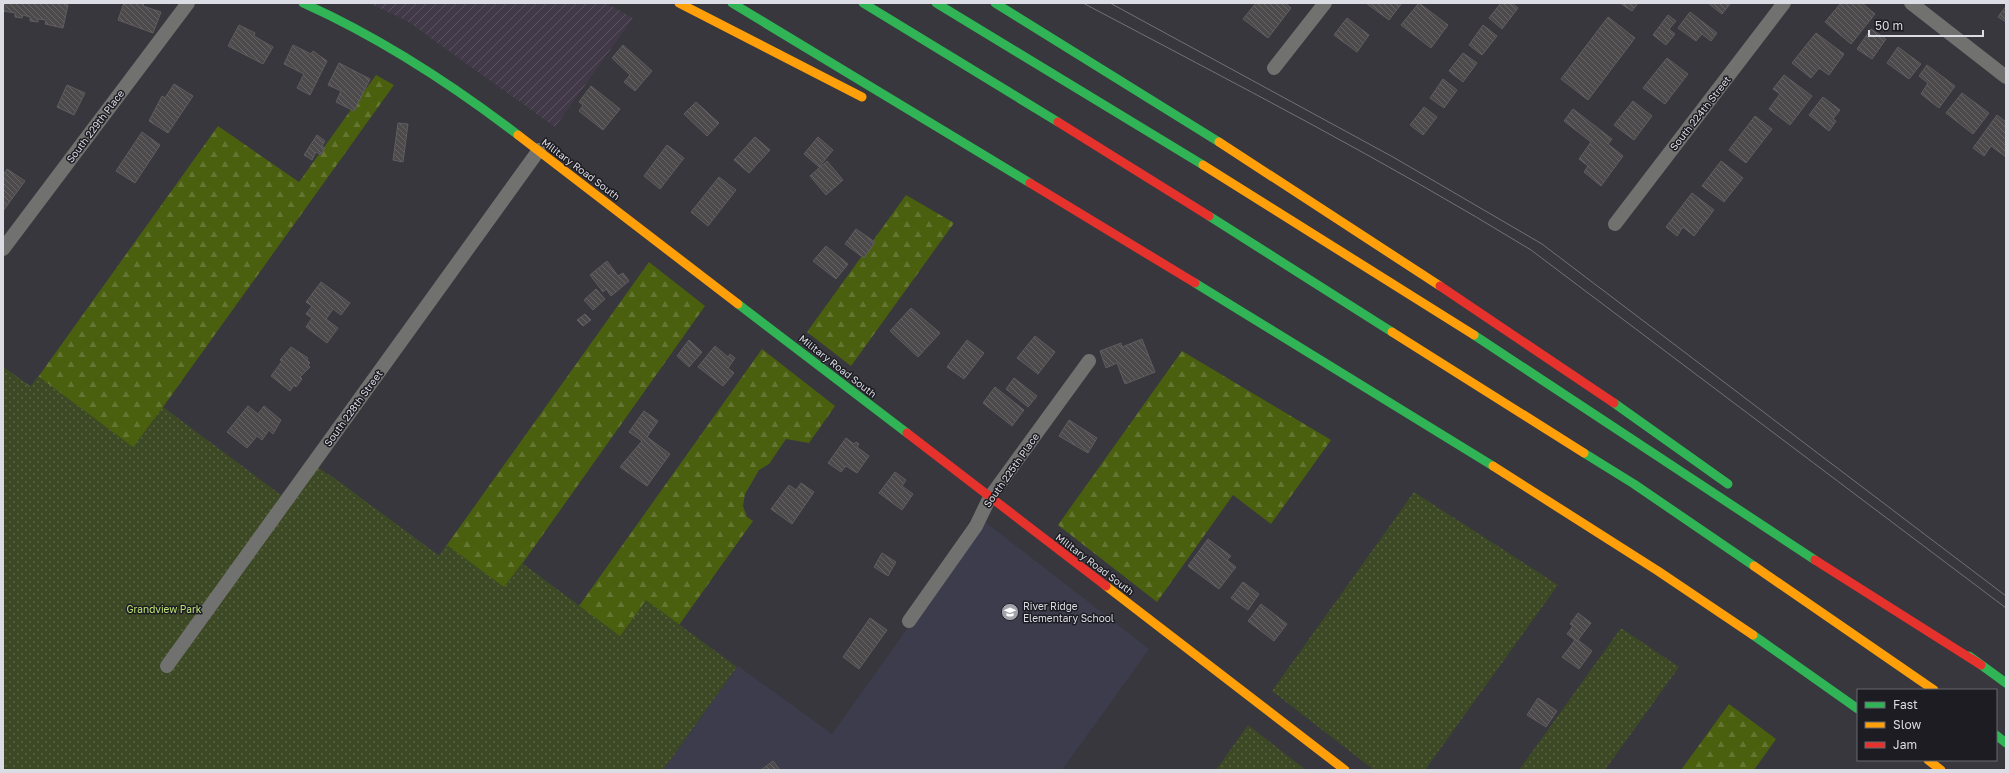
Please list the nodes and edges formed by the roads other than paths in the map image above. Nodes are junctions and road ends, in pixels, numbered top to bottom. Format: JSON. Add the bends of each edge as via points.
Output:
{"nodes":[{"id":1,"x":188,"y":3,"type":"edge"},
{"id":2,"x":303,"y":3,"type":"edge"},
{"id":3,"x":679,"y":3,"type":"edge"},
{"id":4,"x":732,"y":3,"type":"edge"},
{"id":5,"x":864,"y":3,"type":"edge"},
{"id":6,"x":936,"y":3,"type":"edge"},
{"id":7,"x":995,"y":3,"type":"edge"},
{"id":8,"x":1324,"y":3,"type":"edge"},
{"id":9,"x":1784,"y":3,"type":"edge"},
{"id":10,"x":1911,"y":3,"type":"edge"},
{"id":11,"x":1274,"y":68,"type":"dead end"},
{"id":12,"x":2006,"y":77,"type":"edge"},
{"id":13,"x":870,"y":101,"type":"dead end"},
{"id":14,"x":912,"y":123,"type":"dead end"},
{"id":15,"x":539,"y":150,"type":"junction"},
{"id":16,"x":1039,"y":188,"type":"junction"},
{"id":17,"x":1615,"y":224,"type":"dead end"},
{"id":18,"x":3,"y":248,"type":"edge"},
{"id":19,"x":1089,"y":361,"type":"dead end"},
{"id":20,"x":1736,"y":490,"type":"dead end"},
{"id":21,"x":990,"y":497,"type":"junction"},
{"id":22,"x":1846,"y":568,"type":"dead end"},
{"id":23,"x":909,"y":621,"type":"dead end"},
{"id":24,"x":1981,"y":665,"type":"junction"},
{"id":25,"x":167,"y":666,"type":"dead end"},
{"id":26,"x":2006,"y":683,"type":"edge"},
{"id":27,"x":1933,"y":689,"type":"edge"},
{"id":28,"x":1857,"y":708,"type":"edge"},
{"id":29,"x":1997,"y":737,"type":"edge"},
{"id":30,"x":2006,"y":743,"type":"edge"},
{"id":31,"x":1929,"y":761,"type":"edge"},
{"id":32,"x":1345,"y":770,"type":"edge"},
{"id":33,"x":1941,"y":770,"type":"edge"}],
"edges":[{"from":1,"to":18,"type":"street","name":"South 229th Place"},
{"from":2,"to":15,"type":"main road","name":"Military Road South","via":[[376,39],[443,79]]},
{"from":3,"to":13,"type":"main road"},
{"from":4,"to":16,"type":"main road"},
{"from":5,"to":27,"type":"main road","via":[[1092,143],[1634,484]]},
{"from":6,"to":24,"type":"main road","via":[[1206,166],[1521,365]]},
{"from":7,"to":20,"type":"main road","via":[[1230,147],[1378,243]]},
{"from":8,"to":11,"type":"street"},
{"from":9,"to":17,"type":"street","name":"South 224th Street"},
{"from":10,"to":12,"type":"street"},
{"from":14,"to":16,"type":"main road"},
{"from":15,"to":21,"type":"main road","name":"Military Road South"},
{"from":15,"to":25,"type":"street","name":"South 228th Street"},
{"from":16,"to":28,"type":"main road","via":[[1478,456],[1768,644]]},
{"from":19,"to":21,"type":"street","name":"South 225th Place"},
{"from":21,"to":23,"type":"street","name":"South 225th Place","via":[[976,526]]},
{"from":21,"to":32,"type":"main road","name":"Military Road South"},
{"from":22,"to":24,"type":"main road"},
{"from":24,"to":26,"type":"main road"},
{"from":29,"to":30,"type":"main road"},
{"from":31,"to":33,"type":"main road"}]}
